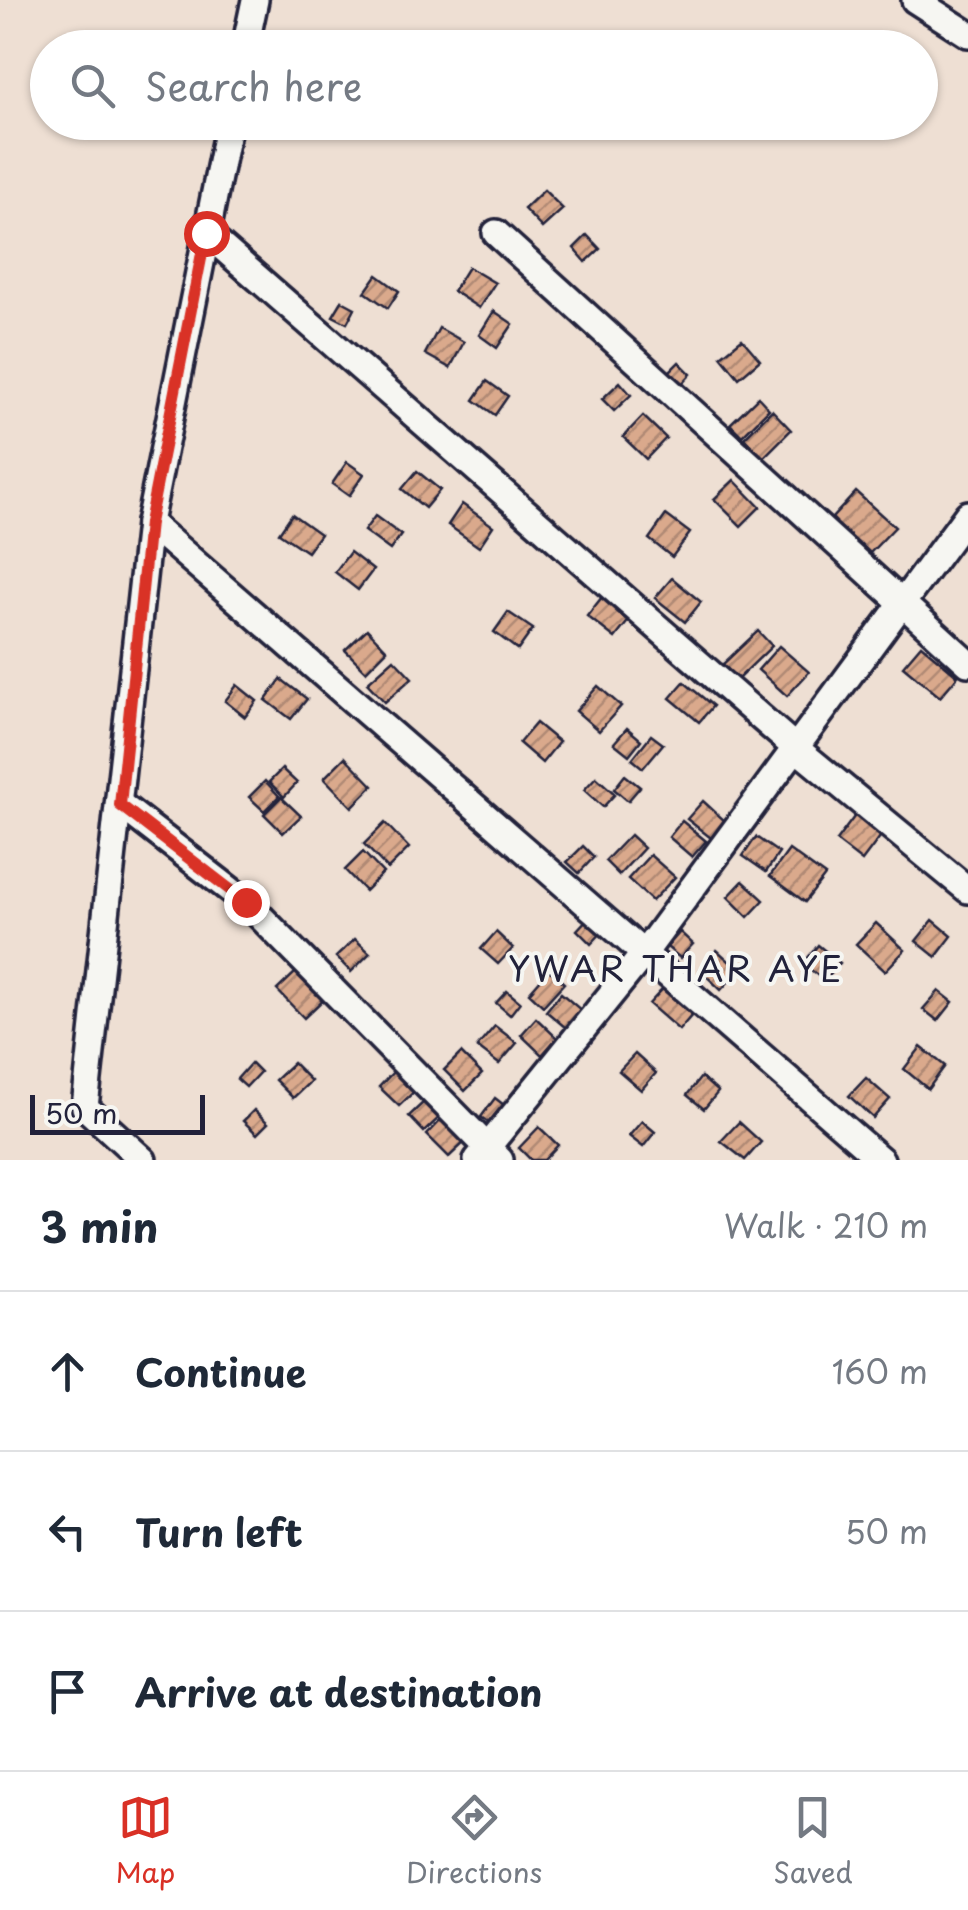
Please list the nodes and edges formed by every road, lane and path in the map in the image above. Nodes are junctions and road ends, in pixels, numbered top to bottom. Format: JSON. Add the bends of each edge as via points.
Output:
{"nodes":[{"id":1,"x":255,"y":0,"type":"edge"},
{"id":2,"x":915,"y":0,"type":"edge"},
{"id":3,"x":249,"y":30,"type":"edge"},
{"id":4,"x":968,"y":34,"type":"edge"},
{"id":5,"x":226,"y":140,"type":"edge"},
{"id":6,"x":206,"y":233,"type":"junction"},
{"id":7,"x":496,"y":234,"type":"dead end"},
{"id":8,"x":968,"y":514,"type":"edge"},
{"id":9,"x":149,"y":523,"type":"junction"},
{"id":10,"x":900,"y":606,"type":"junction"},
{"id":11,"x":968,"y":663,"type":"edge"},
{"id":12,"x":798,"y":750,"type":"junction"},
{"id":13,"x":120,"y":805,"type":"junction"},
{"id":14,"x":968,"y":890,"type":"edge"},
{"id":15,"x":642,"y":956,"type":"junction"},
{"id":16,"x":488,"y":1156,"type":"edge"},
{"id":17,"x":142,"y":1160,"type":"edge"},
{"id":18,"x":881,"y":1160,"type":"edge"}],
"edges":[{"from":1,"to":3,"type":"street"},
{"from":2,"to":4,"type":"street"},
{"from":5,"to":6,"type":"street"},
{"from":6,"to":9,"type":"street"},
{"from":6,"to":12,"type":"street"},
{"from":7,"to":10,"type":"street"},
{"from":8,"to":10,"type":"street"},
{"from":9,"to":13,"type":"street"},
{"from":9,"to":15,"type":"street"},
{"from":10,"to":11,"type":"street"},
{"from":10,"to":12,"type":"street"},
{"from":12,"to":14,"type":"street"},
{"from":12,"to":15,"type":"street"},
{"from":13,"to":16,"type":"street","via":[[246,902]]},
{"from":13,"to":17,"type":"street","via":[[86,1107]]},
{"from":15,"to":16,"type":"street"},
{"from":15,"to":18,"type":"street"}]}
